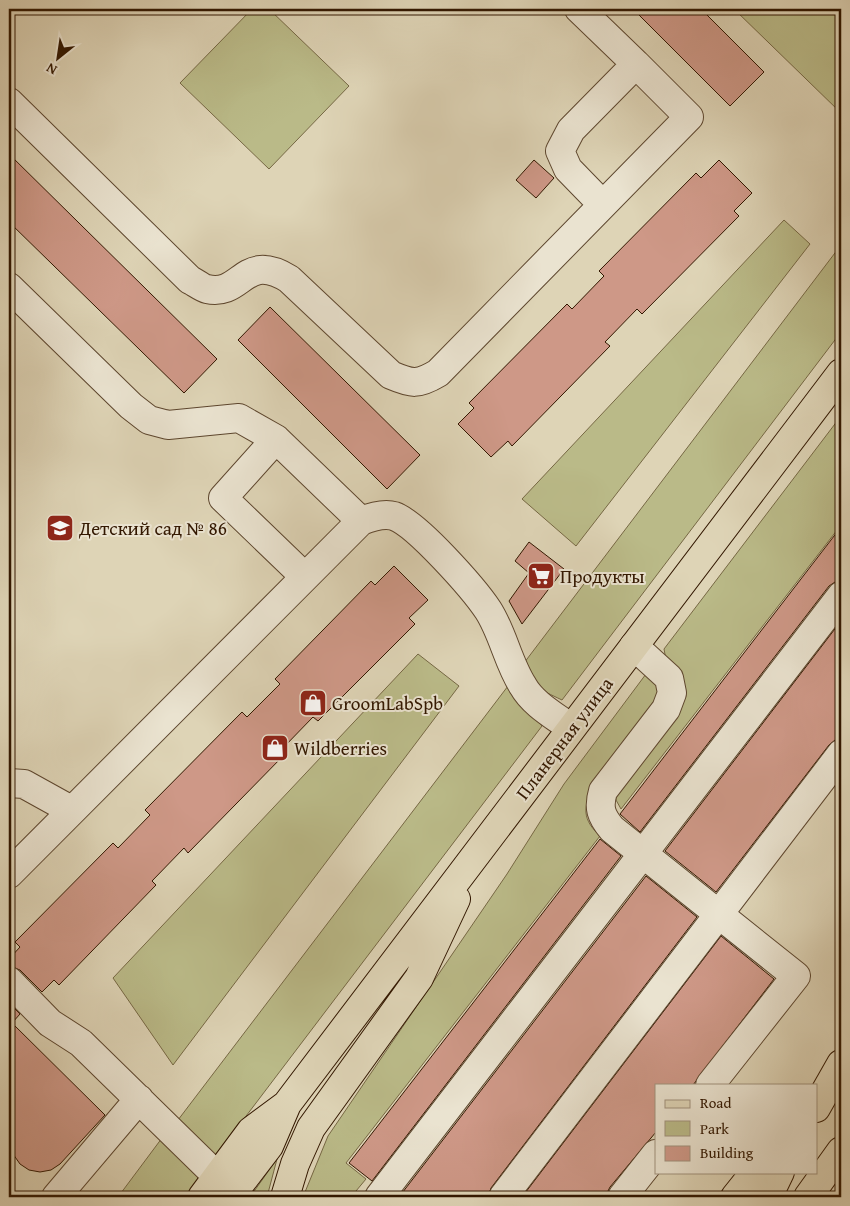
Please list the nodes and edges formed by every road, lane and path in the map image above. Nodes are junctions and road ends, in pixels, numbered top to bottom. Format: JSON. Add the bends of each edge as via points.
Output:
{"nodes":[{"id":1,"x":579,"y":9,"type":"edge"},
{"id":2,"x":636,"y":64,"type":"junction"},
{"id":3,"x":9,"y":102,"type":"edge"},
{"id":4,"x":602,"y":204,"type":"junction"},
{"id":5,"x":9,"y":287,"type":"edge"},
{"id":6,"x":841,"y":373,"type":"edge"},
{"id":7,"x":276,"y":439,"type":"junction"},
{"id":8,"x":361,"y":521,"type":"junction"},
{"id":9,"x":305,"y":577,"type":"junction"},
{"id":10,"x":841,"y":596,"type":"edge"},
{"id":11,"x":634,"y":646,"type":"junction"},
{"id":12,"x":571,"y":728,"type":"junction"},
{"id":13,"x":841,"y":754,"type":"edge"},
{"id":14,"x":9,"y":783,"type":"edge"},
{"id":15,"x":72,"y":810,"type":"junction"},
{"id":16,"x":480,"y":848,"type":"junction"},
{"id":17,"x":643,"y":854,"type":"junction"},
{"id":18,"x":9,"y":874,"type":"edge"},
{"id":19,"x":718,"y":914,"type":"junction"},
{"id":20,"x":9,"y":982,"type":"edge"},
{"id":21,"x":841,"y":1063,"type":"edge"},
{"id":22,"x":711,"y":1084,"type":"edge"},
{"id":23,"x":818,"y":1092,"type":"edge"},
{"id":24,"x":139,"y":1099,"type":"junction"},
{"id":25,"x":818,"y":1104,"type":"edge"},
{"id":26,"x":841,"y":1150,"type":"edge"},
{"id":27,"x":655,"y":1155,"type":"edge"},
{"id":28,"x":753,"y":1174,"type":"edge"},
{"id":29,"x":779,"y":1174,"type":"edge"},
{"id":30,"x":217,"y":1190,"type":"edge"},
{"id":31,"x":56,"y":1197,"type":"edge"},
{"id":32,"x":285,"y":1197,"type":"edge"},
{"id":33,"x":379,"y":1197,"type":"edge"},
{"id":34,"x":503,"y":1197,"type":"edge"},
{"id":35,"x":622,"y":1197,"type":"edge"},
{"id":36,"x":735,"y":1197,"type":"edge"},
{"id":37,"x":768,"y":1197,"type":"edge"},
{"id":38,"x":808,"y":1197,"type":"edge"}],
"edges":[{"from":1,"to":2,"type":"lane"},
{"from":2,"to":4,"type":"lane","via":[[571,130],[560,151],[568,169]]},
{"from":2,"to":4,"type":"lane","via":[[689,117]]},
{"from":3,"to":4,"type":"lane","via":[[190,280],[207,289],[225,288],[256,270],[274,270],[289,280],[391,375],[407,382],[423,382],[438,373]]},
{"from":5,"to":7,"type":"lane","via":[[130,406],[149,420],[168,425],[239,418]]},
{"from":6,"to":11,"type":"main road","name":"Планерная улица"},
{"from":7,"to":8,"type":"lane"},
{"from":7,"to":9,"type":"lane","via":[[223,498]]},
{"from":8,"to":9,"type":"lane"},
{"from":8,"to":12,"type":"lane","via":[[376,516],[394,516],[414,528],[488,610],[524,688]]},
{"from":9,"to":15,"type":"lane"},
{"from":10,"to":17,"type":"lane"},
{"from":11,"to":12,"type":"main road","name":"Планерная улица"},
{"from":11,"to":17,"type":"lane","via":[[669,678],[672,692],[666,710],[603,791],[599,805],[602,817],[612,829]]},
{"from":12,"to":16,"type":"main road","name":"Планерная улица"},
{"from":13,"to":19,"type":"lane"},
{"from":14,"to":15,"type":"lane","via":[[24,784]]},
{"from":15,"to":18,"type":"lane"},
{"from":16,"to":30,"type":"main road","name":"Планерная улица","via":[[287,1104],[269,1146]]},
{"from":16,"to":32,"type":"main road","via":[[419,978],[311,1128]]},
{"from":17,"to":19,"type":"lane"},
{"from":17,"to":33,"type":"lane"},
{"from":19,"to":22,"type":"lane","via":[[796,976]]},
{"from":19,"to":34,"type":"lane"},
{"from":20,"to":24,"type":"lane","via":[[50,1023],[81,1043]]},
{"from":21,"to":23,"type":"main road"},
{"from":21,"to":25,"type":"main road"},
{"from":24,"to":30,"type":"lane"},
{"from":24,"to":31,"type":"lane"},
{"from":26,"to":38,"type":"main road"},
{"from":27,"to":35,"type":"lane"},
{"from":28,"to":36,"type":"main road"},
{"from":29,"to":37,"type":"main road"}]}
